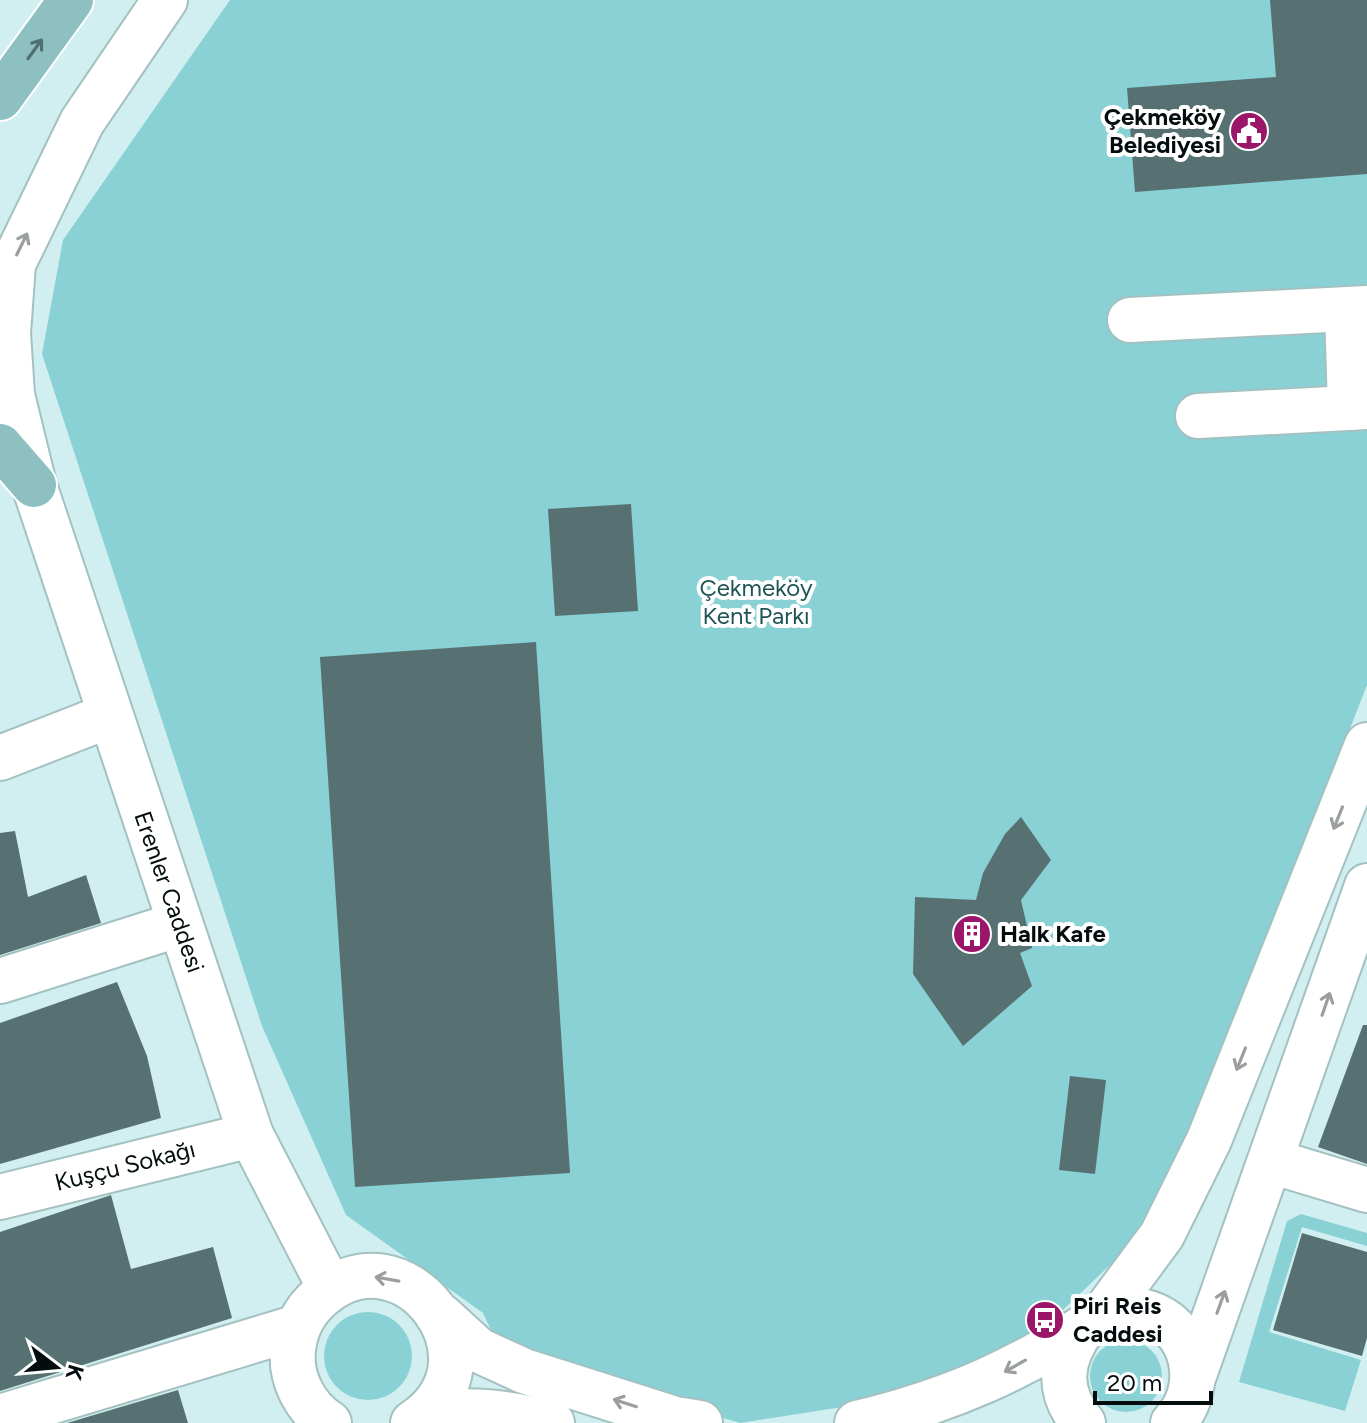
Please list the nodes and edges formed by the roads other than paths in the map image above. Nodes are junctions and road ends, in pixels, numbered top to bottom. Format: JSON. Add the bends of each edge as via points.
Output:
{"nodes":[{"id":1,"x":71,"y":0,"type":"edge"},
{"id":2,"x":165,"y":0,"type":"edge"},
{"id":3,"x":0,"y":98,"type":"edge"},
{"id":4,"x":1357,"y":308,"type":"edge"},
{"id":5,"x":1130,"y":320,"type":"dead end"},
{"id":6,"x":1359,"y":407,"type":"edge"},
{"id":7,"x":1198,"y":416,"type":"dead end"},
{"id":8,"x":0,"y":446,"type":"edge"},
{"id":9,"x":17,"y":481,"type":"edge"},
{"id":10,"x":108,"y":716,"type":"junction"},
{"id":11,"x":1367,"y":745,"type":"edge"},
{"id":12,"x":0,"y":758,"type":"edge"},
{"id":13,"x":1367,"y":886,"type":"edge"},
{"id":14,"x":180,"y":924,"type":"junction"},
{"id":15,"x":0,"y":981,"type":"edge"},
{"id":16,"x":251,"y":1135,"type":"junction"},
{"id":17,"x":1271,"y":1161,"type":"junction"},
{"id":18,"x":1367,"y":1190,"type":"edge"},
{"id":19,"x":0,"y":1197,"type":"edge"},
{"id":20,"x":330,"y":1288,"type":"junction"},
{"id":21,"x":442,"y":1317,"type":"junction"},
{"id":22,"x":1093,"y":1322,"type":"junction"},
{"id":23,"x":298,"y":1327,"type":"junction"},
{"id":24,"x":1182,"y":1409,"type":"edge"},
{"id":25,"x":0,"y":1417,"type":"edge"},
{"id":26,"x":420,"y":1419,"type":"edge"},
{"id":27,"x":329,"y":1423,"type":"edge"},
{"id":28,"x":552,"y":1423,"type":"edge"},
{"id":29,"x":700,"y":1423,"type":"edge"},
{"id":30,"x":857,"y":1423,"type":"edge"},
{"id":31,"x":1083,"y":1423,"type":"edge"}],
"edges":[{"from":3,"to":1,"type":"main road","one_way":true},
{"from":9,"to":2,"type":"street","name":"Erenler Caddesi","one_way":true,"via":[[8,333],[13,264],[82,122]]},
{"from":4,"to":5,"type":"street"},
{"from":4,"to":6,"type":"street"},
{"from":6,"to":7,"type":"street"},
{"from":8,"to":9,"type":"main road"},
{"from":9,"to":10,"type":"street","name":"Erenler Caddesi"},
{"from":10,"to":12,"type":"street"},
{"from":10,"to":14,"type":"street","name":"Erenler Caddesi"},
{"from":11,"to":22,"type":"street","one_way":true,"via":[[1209,1140],[1162,1235]]},
{"from":17,"to":13,"type":"street","one_way":true},
{"from":14,"to":15,"type":"street"},
{"from":14,"to":16,"type":"street","name":"Erenler Caddesi"},
{"from":16,"to":19,"type":"street","name":"Kuşçu Sokağı"},
{"from":16,"to":20,"type":"street","name":"Erenler Caddesi"},
{"from":17,"to":18,"type":"street"},
{"from":24,"to":17,"type":"street","one_way":true},
{"from":21,"to":20,"type":"street","one_way":true,"via":[[404,1283],[367,1277]]},
{"from":20,"to":23,"type":"street"},
{"from":21,"to":26,"type":"street","via":[[451,1368],[442,1393]]},
{"from":29,"to":21,"type":"street","one_way":true,"via":[[524,1371],[478,1350]]},
{"from":22,"to":24,"type":"street","via":[[1123,1311],[1145,1312],[1180,1335],[1190,1354]]},
{"from":22,"to":30,"type":"street","one_way":true,"via":[[968,1390]]},
{"from":22,"to":31,"type":"street","via":[[1070,1346],[1063,1367],[1064,1389]]},
{"from":23,"to":25,"type":"street"},
{"from":23,"to":27,"type":"street","via":[[295,1377],[306,1402]]},
{"from":26,"to":28,"type":"street","via":[[469,1410]]}]}
